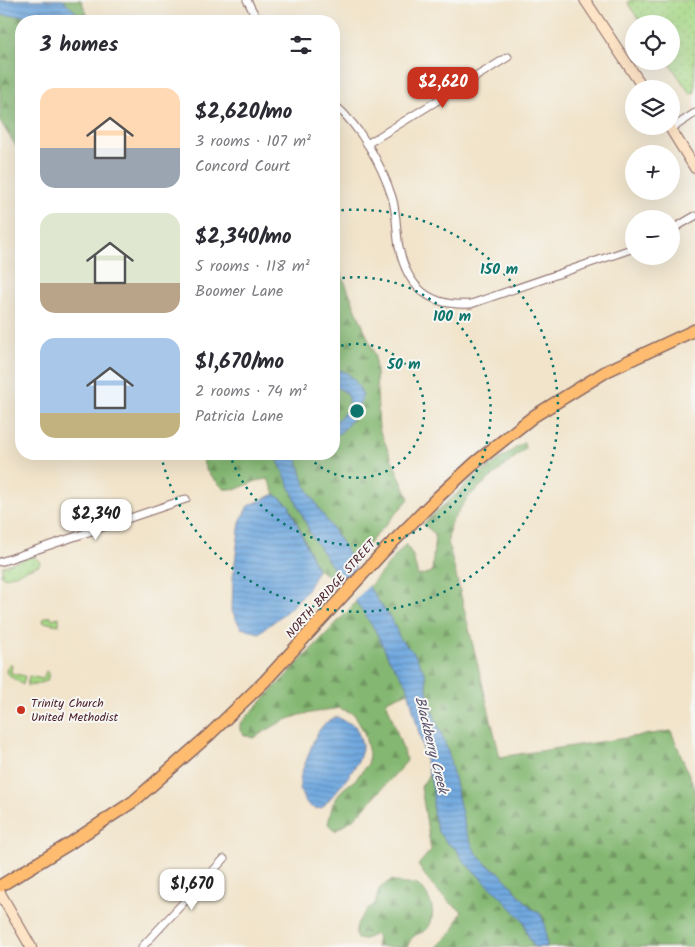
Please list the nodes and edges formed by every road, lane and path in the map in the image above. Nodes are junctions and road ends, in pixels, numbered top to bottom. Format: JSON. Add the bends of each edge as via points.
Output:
{"nodes":[{"id":1,"x":247,"y":0,"type":"edge"},
{"id":2,"x":585,"y":0,"type":"edge"},
{"id":3,"x":255,"y":15,"type":"edge"},
{"id":4,"x":508,"y":57,"type":"dead end"},
{"id":5,"x":638,"y":80,"type":"edge"},
{"id":6,"x":340,"y":111,"type":"edge"},
{"id":7,"x":695,"y":113,"type":"edge"},
{"id":8,"x":680,"y":122,"type":"edge"},
{"id":9,"x":674,"y":135,"type":"edge"},
{"id":10,"x":367,"y":144,"type":"junction"},
{"id":11,"x":695,"y":168,"type":"edge"},
{"id":12,"x":695,"y":216,"type":"edge"},
{"id":13,"x":680,"y":225,"type":"edge"},
{"id":14,"x":625,"y":251,"type":"edge"},
{"id":15,"x":695,"y":330,"type":"edge"},
{"id":16,"x":186,"y":499,"type":"dead end"},
{"id":17,"x":0,"y":562,"type":"edge"},
{"id":18,"x":224,"y":859,"type":"dead end"},
{"id":19,"x":0,"y":886,"type":"edge"},
{"id":20,"x":0,"y":893,"type":"edge"},
{"id":21,"x":31,"y":947,"type":"edge"},
{"id":22,"x":142,"y":947,"type":"edge"}],
"edges":[{"from":1,"to":3,"type":"street"},
{"from":2,"to":5,"type":"main road"},
{"from":4,"to":10,"type":"street"},
{"from":6,"to":10,"type":"street"},
{"from":7,"to":8,"type":"street"},
{"from":9,"to":11,"type":"main road"},
{"from":10,"to":14,"type":"street","via":[[392,198],[405,268],[416,286],[437,300],[458,305],[471,304]]},
{"from":12,"to":13,"type":"street"},
{"from":15,"to":19,"type":"highway","name":"NORTH BRIDGE STREET","via":[[606,371],[534,416],[476,462],[384,551],[265,681],[209,735],[134,800]]},
{"from":16,"to":17,"type":"street"},
{"from":18,"to":22,"type":"street"},
{"from":20,"to":21,"type":"main road"}]}
